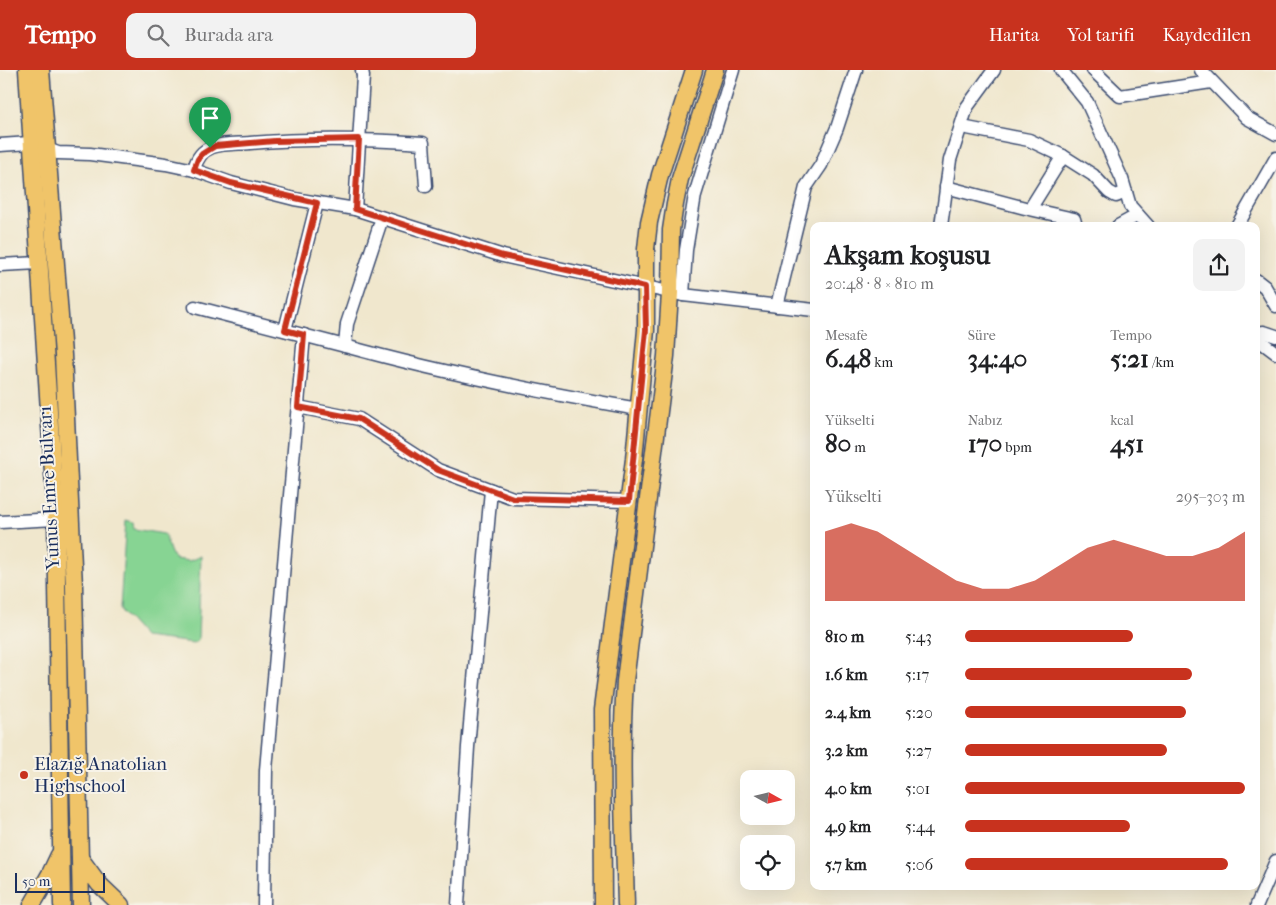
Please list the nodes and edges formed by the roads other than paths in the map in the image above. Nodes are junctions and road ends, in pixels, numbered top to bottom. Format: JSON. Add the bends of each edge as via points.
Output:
{"nodes":[{"id":1,"x":27,"y":70,"type":"edge"},
{"id":2,"x":41,"y":70,"type":"edge"},
{"id":3,"x":362,"y":70,"type":"edge"},
{"id":4,"x":694,"y":70,"type":"edge"},
{"id":5,"x":715,"y":70,"type":"edge"},
{"id":6,"x":732,"y":70,"type":"edge"},
{"id":7,"x":856,"y":70,"type":"edge"},
{"id":8,"x":994,"y":70,"type":"edge"},
{"id":9,"x":1060,"y":70,"type":"edge"},
{"id":10,"x":1093,"y":70,"type":"edge"},
{"id":11,"x":1201,"y":70,"type":"edge"},
{"id":12,"x":1211,"y":82,"type":"junction"},
{"id":13,"x":962,"y":127,"type":"junction"},
{"id":14,"x":1276,"y":134,"type":"edge"},
{"id":15,"x":359,"y":139,"type":"junction"},
{"id":16,"x":0,"y":144,"type":"edge"},
{"id":17,"x":38,"y":146,"type":"junction"},
{"id":18,"x":1063,"y":156,"type":"junction"},
{"id":19,"x":1274,"y":166,"type":"edge"},
{"id":20,"x":194,"y":170,"type":"junction"},
{"id":21,"x":426,"y":186,"type":"dead end"},
{"id":22,"x":946,"y":187,"type":"junction"},
{"id":23,"x":1126,"y":192,"type":"junction"},
{"id":24,"x":317,"y":203,"type":"junction"},
{"id":25,"x":355,"y":209,"type":"junction"},
{"id":26,"x":1030,"y":209,"type":"junction"},
{"id":27,"x":1138,"y":215,"type":"junction"},
{"id":28,"x":382,"y":218,"type":"junction"},
{"id":29,"x":941,"y":222,"type":"edge"},
{"id":30,"x":1075,"y":222,"type":"edge"},
{"id":31,"x":1125,"y":222,"type":"edge"},
{"id":32,"x":1144,"y":222,"type":"edge"},
{"id":33,"x":1239,"y":222,"type":"edge"},
{"id":34,"x":39,"y":263,"type":"junction"},
{"id":35,"x":0,"y":265,"type":"edge"},
{"id":36,"x":1260,"y":283,"type":"edge"},
{"id":37,"x":645,"y":287,"type":"junction"},
{"id":38,"x":676,"y":294,"type":"junction"},
{"id":39,"x":777,"y":306,"type":"junction"},
{"id":40,"x":1276,"y":306,"type":"edge"},
{"id":41,"x":195,"y":307,"type":"dead end"},
{"id":42,"x":810,"y":310,"type":"edge"},
{"id":43,"x":285,"y":330,"type":"junction"},
{"id":44,"x":1260,"y":332,"type":"edge"},
{"id":45,"x":304,"y":335,"type":"junction"},
{"id":46,"x":1276,"y":336,"type":"edge"},
{"id":47,"x":1260,"y":341,"type":"edge"},
{"id":48,"x":345,"y":346,"type":"junction"},
{"id":49,"x":1276,"y":353,"type":"edge"},
{"id":50,"x":298,"y":407,"type":"junction"},
{"id":51,"x":638,"y":409,"type":"junction"},
{"id":52,"x":491,"y":490,"type":"junction"},
{"id":53,"x":629,"y":501,"type":"junction"},
{"id":54,"x":56,"y":519,"type":"junction"},
{"id":55,"x":0,"y":522,"type":"edge"},
{"id":56,"x":62,"y":846,"type":"junction"},
{"id":57,"x":80,"y":858,"type":"junction"},
{"id":58,"x":1276,"y":861,"type":"edge"},
{"id":59,"x":32,"y":905,"type":"edge"},
{"id":60,"x":62,"y":905,"type":"edge"},
{"id":61,"x":81,"y":905,"type":"edge"},
{"id":62,"x":121,"y":905,"type":"edge"},
{"id":63,"x":264,"y":905,"type":"edge"},
{"id":64,"x":458,"y":905,"type":"edge"},
{"id":65,"x":604,"y":905,"type":"edge"},
{"id":66,"x":626,"y":905,"type":"edge"},
{"id":67,"x":1257,"y":905,"type":"edge"}],
"edges":[{"from":1,"to":17,"type":"main road","name":"Yunus Emre Bulvarı","via":[[31,123]]},
{"from":2,"to":17,"type":"main road","name":"Yunus Emre Bulvarı"},
{"from":3,"to":15,"type":"street"},
{"from":4,"to":37,"type":"main road","via":[[654,198],[646,249]]},
{"from":5,"to":38,"type":"main road","via":[[675,204],[671,230]]},
{"from":6,"to":38,"type":"street","via":[[695,194]]},
{"from":7,"to":39,"type":"street","via":[[837,128],[821,165],[806,188]]},
{"from":8,"to":13,"type":"street","via":[[967,107]]},
{"from":9,"to":23,"type":"street","via":[[1087,102]]},
{"from":10,"to":12,"type":"street","via":[[1120,96]]},
{"from":11,"to":12,"type":"street"},
{"from":12,"to":14,"type":"street","via":[[1247,118]]},
{"from":13,"to":18,"type":"street","via":[[1029,140]]},
{"from":13,"to":22,"type":"street","via":[[950,160]]},
{"from":15,"to":20,"type":"street","via":[[215,146],[202,154]]},
{"from":15,"to":21,"type":"street","via":[[423,143]]},
{"from":15,"to":25,"type":"street"},
{"from":16,"to":17,"type":"street"},
{"from":17,"to":20,"type":"street","via":[[58,153],[90,154]]},
{"from":17,"to":34,"type":"main road","name":"Yunus Emre Bulvarı"},
{"from":17,"to":57,"type":"main road","name":"Yunus Emre Bulvarı","via":[[63,355],[73,567]]},
{"from":18,"to":23,"type":"street","via":[[1093,175],[1116,196]]},
{"from":18,"to":26,"type":"street"},
{"from":19,"to":33,"type":"street"},
{"from":20,"to":24,"type":"street","via":[[231,183]]},
{"from":22,"to":26,"type":"street"},
{"from":22,"to":29,"type":"street"},
{"from":23,"to":27,"type":"street","via":[[1130,206]]},
{"from":24,"to":25,"type":"street"},
{"from":24,"to":43,"type":"street"},
{"from":25,"to":28,"type":"street"},
{"from":26,"to":30,"type":"street","via":[[1074,218]]},
{"from":27,"to":31,"type":"street"},
{"from":27,"to":32,"type":"street"},
{"from":28,"to":37,"type":"street","via":[[503,256]]},
{"from":28,"to":48,"type":"street","via":[[347,324]]},
{"from":34,"to":35,"type":"street"},
{"from":34,"to":54,"type":"main road","name":"Yunus Emre Bulvarı"},
{"from":36,"to":40,"type":"street"},
{"from":37,"to":38,"type":"street"},
{"from":37,"to":51,"type":"main road","via":[[646,330]]},
{"from":38,"to":39,"type":"street"},
{"from":38,"to":66,"type":"main road","via":[[625,681],[622,756]]},
{"from":39,"to":42,"type":"street"},
{"from":41,"to":43,"type":"street"},
{"from":43,"to":45,"type":"street"},
{"from":44,"to":46,"type":"street"},
{"from":45,"to":48,"type":"street"},
{"from":45,"to":50,"type":"street"},
{"from":47,"to":49,"type":"street"},
{"from":48,"to":51,"type":"street","via":[[527,390]]},
{"from":50,"to":52,"type":"street","via":[[359,419],[438,470]]},
{"from":50,"to":63,"type":"street","via":[[266,770]]},
{"from":51,"to":53,"type":"main road"},
{"from":52,"to":53,"type":"street","via":[[513,498]]},
{"from":52,"to":64,"type":"street","via":[[468,747]]},
{"from":53,"to":65,"type":"main road","via":[[602,710]]},
{"from":54,"to":55,"type":"street"},
{"from":54,"to":56,"type":"main road","name":"Yunus Emre Bulvarı"},
{"from":56,"to":59,"type":"main road"},
{"from":56,"to":60,"type":"main road","name":"Yunus Emre Bulvarı"},
{"from":57,"to":61,"type":"main road","name":"Yunus Emre Bulvarı"},
{"from":57,"to":62,"type":"main road","via":[[99,884]]},
{"from":58,"to":67,"type":"street"}]}
